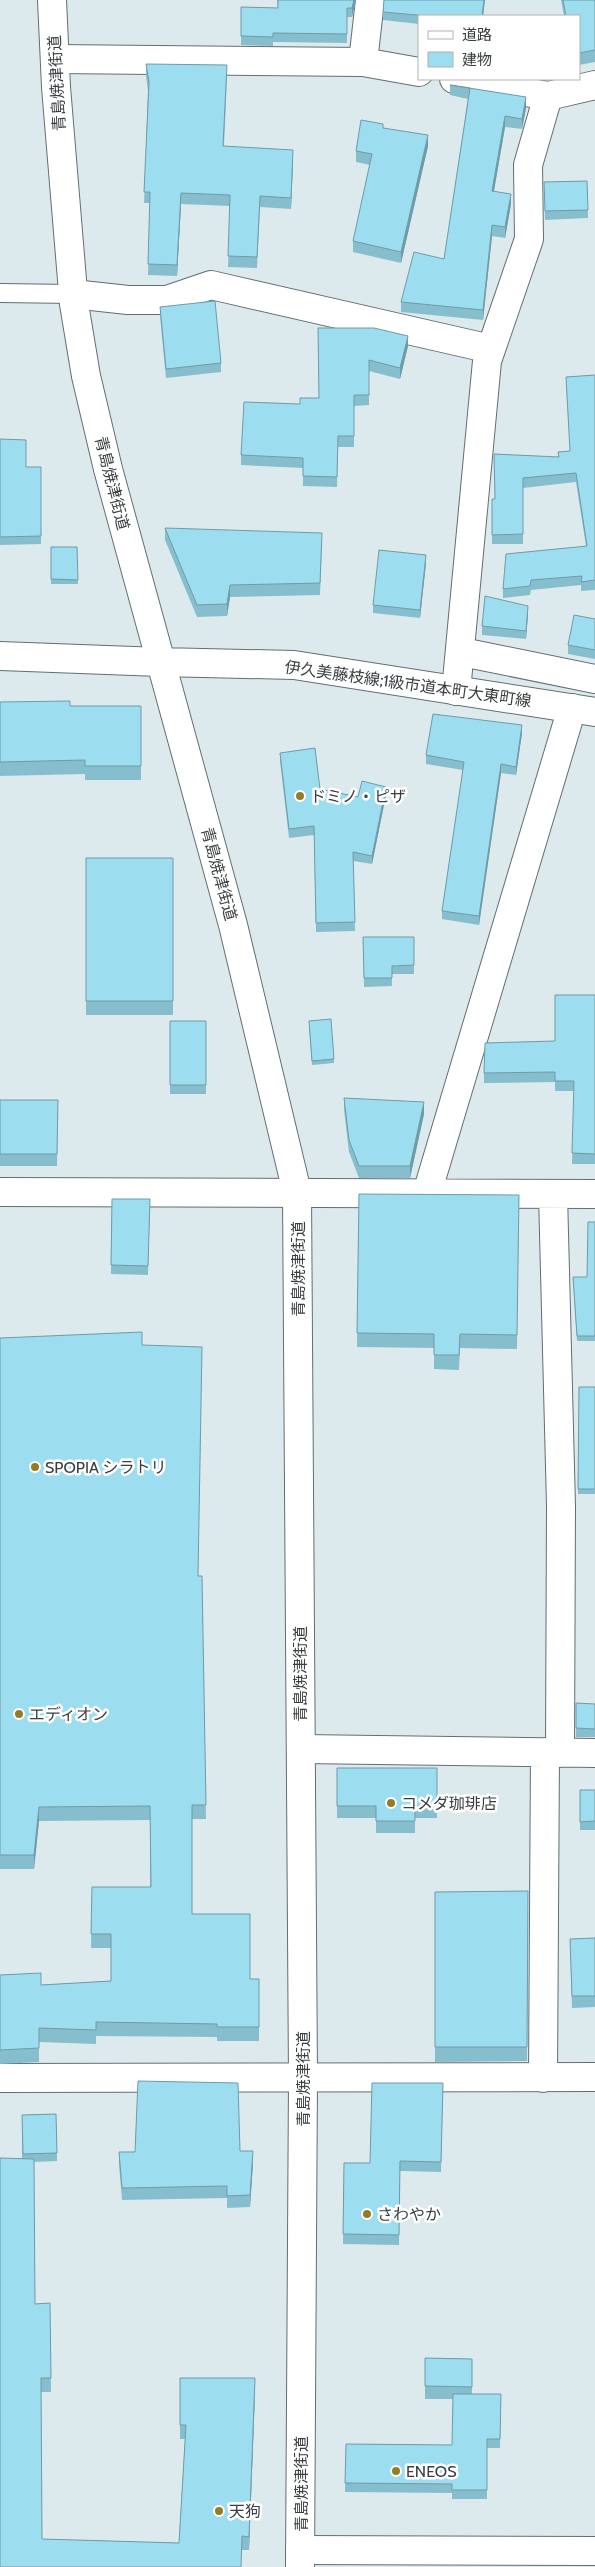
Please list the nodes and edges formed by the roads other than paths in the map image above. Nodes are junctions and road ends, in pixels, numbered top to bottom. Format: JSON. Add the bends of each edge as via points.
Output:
{"nodes":[{"id":1,"x":52,"y":0,"type":"edge"},
{"id":2,"x":370,"y":0,"type":"edge"},
{"id":3,"x":55,"y":59,"type":"junction"},
{"id":4,"x":363,"y":62,"type":"junction"},
{"id":5,"x":418,"y":72,"type":"edge"},
{"id":6,"x":460,"y":80,"type":"edge"},
{"id":7,"x":595,"y":85,"type":"edge"},
{"id":8,"x":548,"y":96,"type":"junction"},
{"id":9,"x":0,"y":293,"type":"edge"},
{"id":10,"x":73,"y":294,"type":"junction"},
{"id":11,"x":491,"y":349,"type":"junction"},
{"id":12,"x":462,"y":652,"type":"junction"},
{"id":13,"x":0,"y":656,"type":"edge"},
{"id":14,"x":160,"y":662,"type":"junction"},
{"id":15,"x":595,"y":679,"type":"edge"},
{"id":16,"x":456,"y":691,"type":"junction"},
{"id":17,"x":584,"y":710,"type":"edge"},
{"id":18,"x":0,"y":1192,"type":"edge"},
{"id":19,"x":298,"y":1192,"type":"junction"},
{"id":20,"x":427,"y":1193,"type":"junction"},
{"id":21,"x":553,"y":1194,"type":"junction"},
{"id":22,"x":595,"y":1194,"type":"edge"},
{"id":23,"x":301,"y":1749,"type":"junction"},
{"id":24,"x":552,"y":1753,"type":"junction"},
{"id":25,"x":595,"y":1753,"type":"edge"},
{"id":26,"x":595,"y":2077,"type":"edge"},
{"id":27,"x":0,"y":2078,"type":"edge"},
{"id":28,"x":543,"y":2078,"type":"junction"},
{"id":29,"x":303,"y":2079,"type":"junction"},
{"id":30,"x":595,"y":2551,"type":"edge"},
{"id":31,"x":300,"y":2558,"type":"edge"}],
"edges":[{"from":1,"to":3,"type":"street","name":"青島焼津街道"},
{"from":2,"to":4,"type":"street"},
{"from":3,"to":4,"type":"street"},
{"from":3,"to":10,"type":"street","name":"青島焼津街道"},
{"from":4,"to":5,"type":"street"},
{"from":6,"to":8,"type":"street"},
{"from":7,"to":8,"type":"street"},
{"from":8,"to":11,"type":"street","via":[[528,165],[529,240]]},
{"from":9,"to":10,"type":"lane"},
{"from":10,"to":11,"type":"street","via":[[167,300],[211,285]]},
{"from":10,"to":14,"type":"street","name":"青島焼津街道","via":[[88,385]]},
{"from":11,"to":12,"type":"street","via":[[486,361]]},
{"from":12,"to":15,"type":"street"},
{"from":12,"to":16,"type":"street"},
{"from":13,"to":14,"type":"street","name":"伊久美藤枝線;1級市道本町大東町線"},
{"from":14,"to":16,"type":"street","name":"伊久美藤枝線;1級市道本町大東町線","via":[[294,665]]},
{"from":14,"to":19,"type":"street","name":"青島焼津街道","via":[[233,925]]},
{"from":16,"to":17,"type":"street","name":"伊久美藤枝線;1級市道本町大東町線"},
{"from":17,"to":20,"type":"street"},
{"from":18,"to":19,"type":"street"},
{"from":19,"to":20,"type":"street"},
{"from":19,"to":23,"type":"street","name":"青島焼津街道"},
{"from":20,"to":21,"type":"street"},
{"from":21,"to":22,"type":"street"},
{"from":21,"to":24,"type":"street","via":[[561,1506]]},
{"from":23,"to":24,"type":"street"},
{"from":23,"to":29,"type":"street","name":"青島焼津街道"},
{"from":24,"to":25,"type":"street"},
{"from":24,"to":28,"type":"street"},
{"from":26,"to":28,"type":"street"},
{"from":27,"to":29,"type":"street"},
{"from":28,"to":29,"type":"street"},
{"from":29,"to":31,"type":"street","name":"青島焼津街道"},
{"from":30,"to":31,"type":"street"}]}
